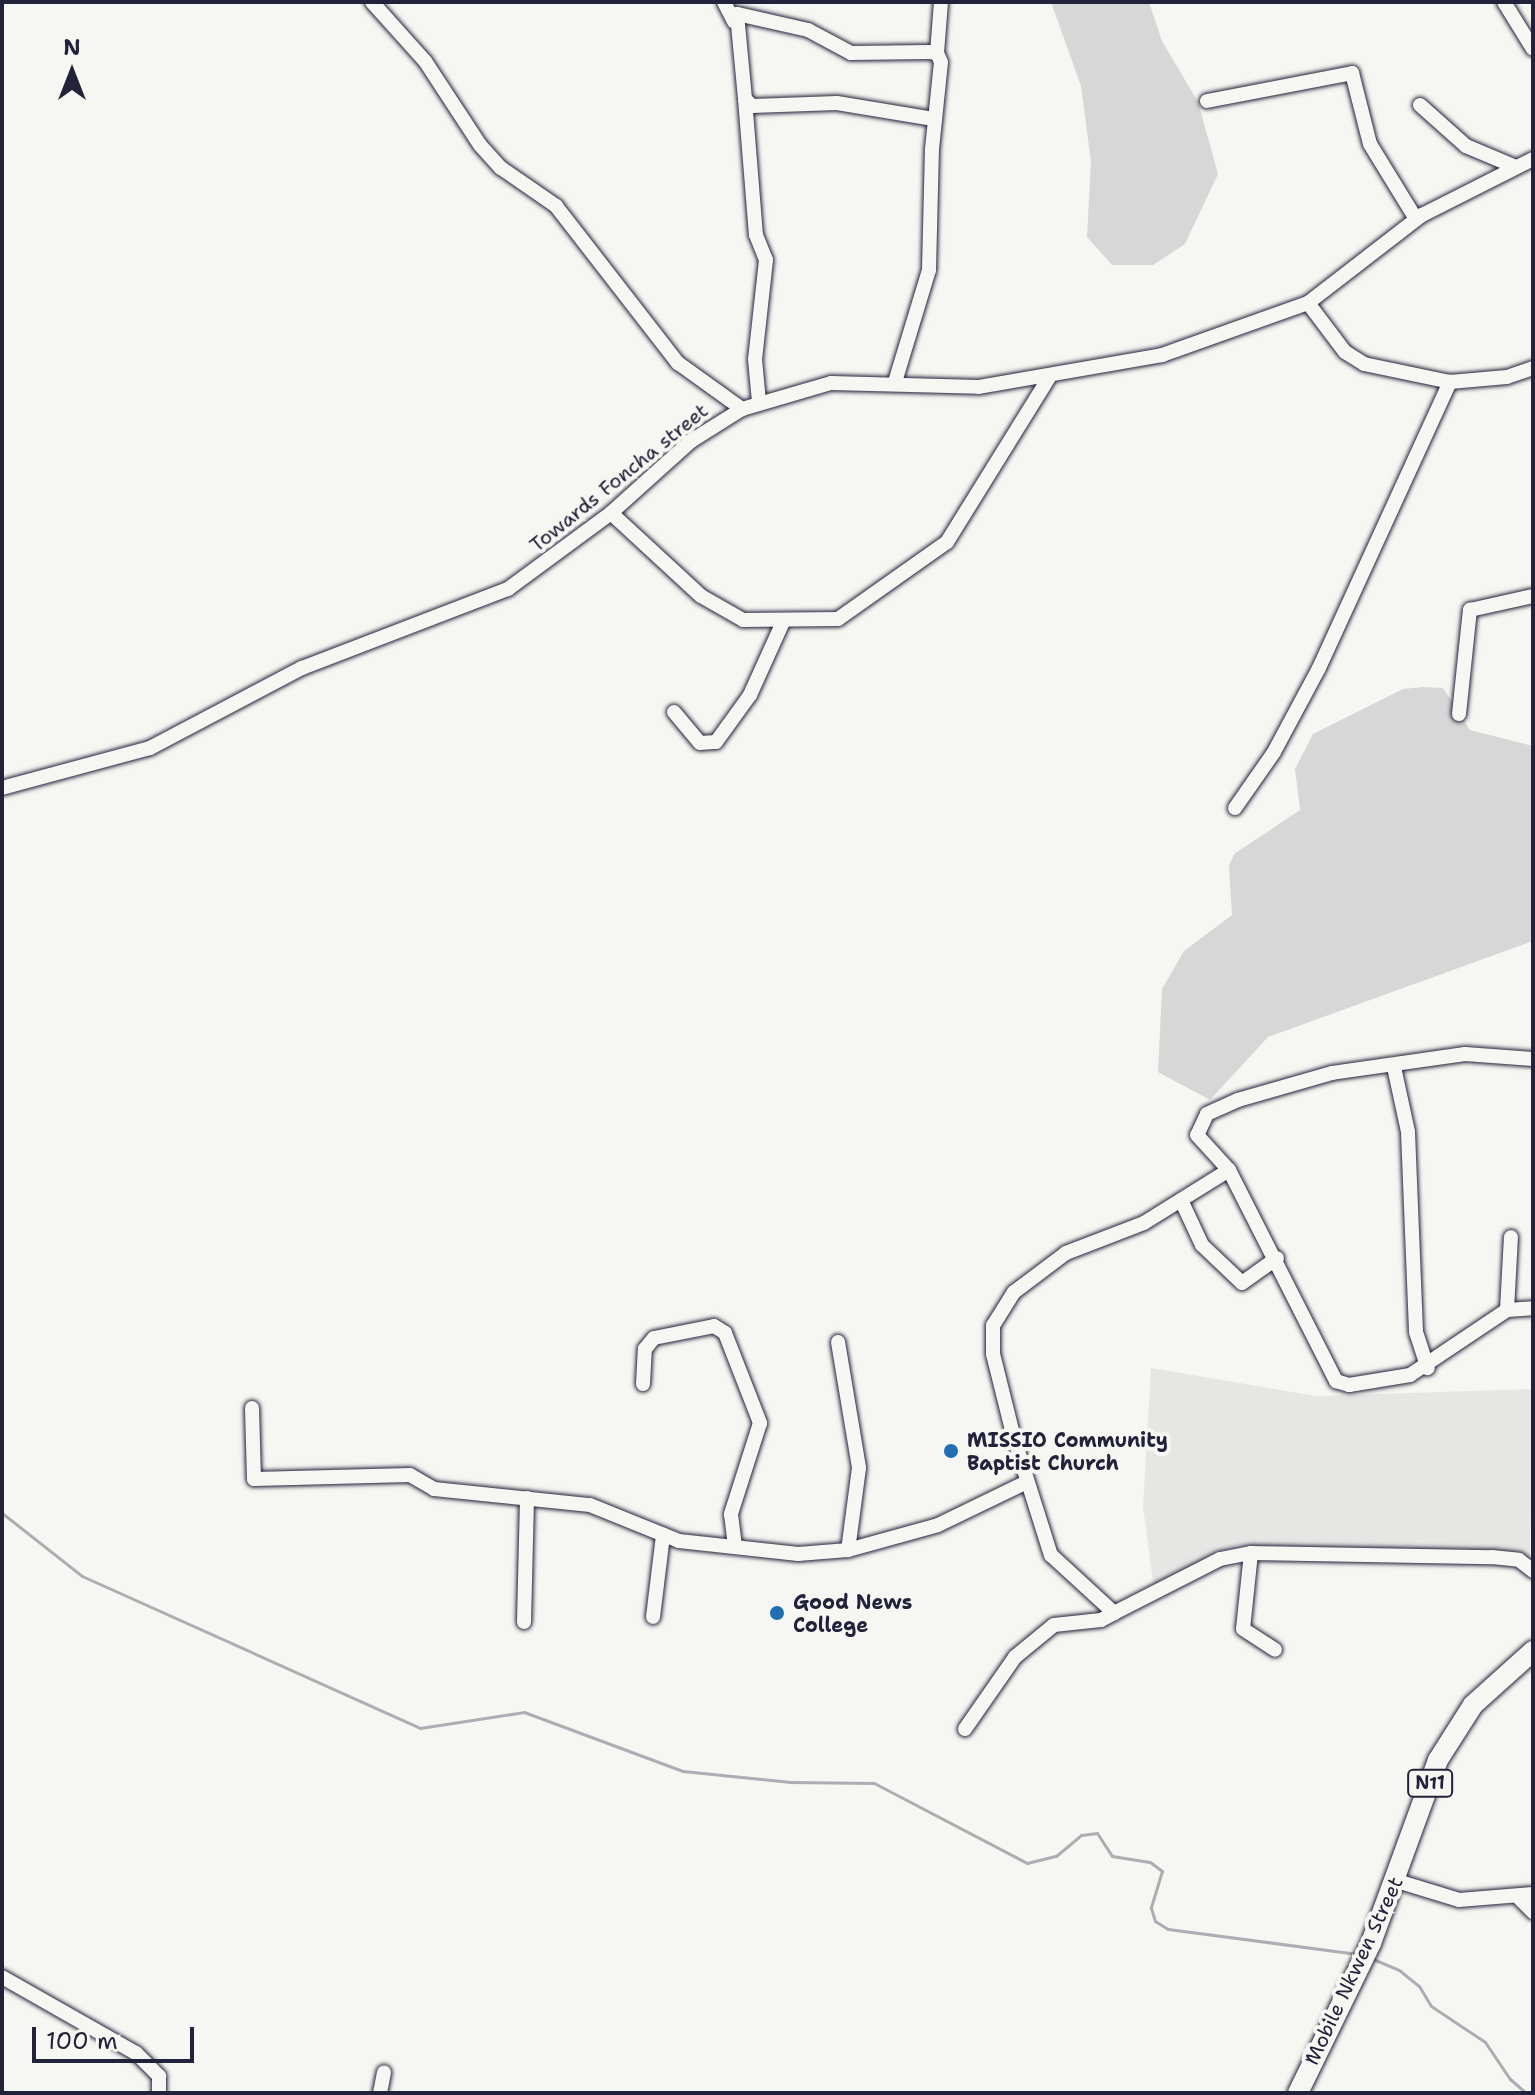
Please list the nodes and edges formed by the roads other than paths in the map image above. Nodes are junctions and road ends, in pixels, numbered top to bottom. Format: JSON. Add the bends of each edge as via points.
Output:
{"nodes":[{"id":1,"x":372,"y":2,"type":"edge"},
{"id":2,"x":724,"y":2,"type":"edge"},
{"id":3,"x":941,"y":2,"type":"edge"},
{"id":4,"x":1504,"y":2,"type":"edge"},
{"id":5,"x":734,"y":22,"type":"junction"},
{"id":6,"x":1532,"y":45,"type":"edge"},
{"id":7,"x":937,"y":53,"type":"junction"},
{"id":8,"x":745,"y":99,"type":"junction"},
{"id":9,"x":1207,"y":101,"type":"dead end"},
{"id":10,"x":1420,"y":105,"type":"dead end"},
{"id":11,"x":934,"y":119,"type":"junction"},
{"id":12,"x":1533,"y":159,"type":"edge"},
{"id":13,"x":1516,"y":167,"type":"junction"},
{"id":14,"x":1416,"y":219,"type":"junction"},
{"id":15,"x":1308,"y":303,"type":"junction"},
{"id":16,"x":1533,"y":368,"type":"edge"},
{"id":17,"x":1050,"y":376,"type":"junction"},
{"id":18,"x":895,"y":382,"type":"junction"},
{"id":19,"x":1450,"y":382,"type":"junction"},
{"id":20,"x":759,"y":402,"type":"junction"},
{"id":21,"x":742,"y":409,"type":"junction"},
{"id":22,"x":611,"y":513,"type":"junction"},
{"id":23,"x":1533,"y":596,"type":"edge"},
{"id":24,"x":783,"y":622,"type":"junction"},
{"id":25,"x":674,"y":712,"type":"dead end"},
{"id":26,"x":1459,"y":714,"type":"dead end"},
{"id":27,"x":2,"y":788,"type":"edge"},
{"id":28,"x":1235,"y":808,"type":"dead end"},
{"id":29,"x":1533,"y":1059,"type":"edge"},
{"id":30,"x":1394,"y":1067,"type":"junction"},
{"id":31,"x":1229,"y":1170,"type":"junction"},
{"id":32,"x":1181,"y":1200,"type":"junction"},
{"id":33,"x":1511,"y":1237,"type":"dead end"},
{"id":34,"x":1277,"y":1258,"type":"junction"},
{"id":35,"x":1533,"y":1308,"type":"edge"},
{"id":36,"x":1507,"y":1310,"type":"junction"},
{"id":37,"x":838,"y":1342,"type":"dead end"},
{"id":38,"x":1428,"y":1368,"type":"junction"},
{"id":39,"x":643,"y":1384,"type":"dead end"},
{"id":40,"x":252,"y":1408,"type":"dead end"},
{"id":41,"x":1027,"y":1482,"type":"junction"},
{"id":42,"x":527,"y":1498,"type":"junction"},
{"id":43,"x":663,"y":1535,"type":"junction"},
{"id":44,"x":735,"y":1545,"type":"junction"},
{"id":45,"x":848,"y":1550,"type":"junction"},
{"id":46,"x":1251,"y":1553,"type":"junction"},
{"id":47,"x":1533,"y":1571,"type":"edge"},
{"id":48,"x":1114,"y":1613,"type":"junction"},
{"id":49,"x":653,"y":1617,"type":"dead end"},
{"id":50,"x":524,"y":1622,"type":"dead end"},
{"id":51,"x":1275,"y":1650,"type":"dead end"},
{"id":52,"x":1533,"y":1651,"type":"edge"},
{"id":53,"x":965,"y":1729,"type":"dead end"},
{"id":54,"x":1397,"y":1881,"type":"junction"},
{"id":55,"x":1533,"y":1894,"type":"edge"},
{"id":56,"x":1517,"y":1896,"type":"junction"},
{"id":57,"x":1533,"y":1912,"type":"edge"},
{"id":58,"x":2,"y":1977,"type":"edge"},
{"id":59,"x":384,"y":2072,"type":"dead end"},
{"id":60,"x":159,"y":2093,"type":"edge"},
{"id":61,"x":380,"y":2093,"type":"edge"},
{"id":62,"x":1298,"y":2093,"type":"edge"}],
"edges":[{"from":1,"to":21,"type":"street","via":[[416,49],[491,156],[556,206],[678,363]]},
{"from":2,"to":5,"type":"street"},
{"from":3,"to":7,"type":"street"},
{"from":4,"to":6,"type":"street"},
{"from":5,"to":7,"type":"street","via":[[737,14],[746,13],[793,25],[851,53]]},
{"from":5,"to":8,"type":"street"},
{"from":7,"to":11,"type":"street","via":[[941,62]]},
{"from":8,"to":11,"type":"street","via":[[752,106],[858,104]]},
{"from":8,"to":20,"type":"street","via":[[756,235],[766,260],[755,359]]},
{"from":9,"to":14,"type":"street","via":[[1352,73],[1370,144]]},
{"from":10,"to":13,"type":"street","via":[[1466,146]]},
{"from":11,"to":18,"type":"street","via":[[929,270]]},
{"from":12,"to":13,"type":"street","name":"Towards Foncha street"},
{"from":13,"to":14,"type":"street","name":"Towards Foncha street"},
{"from":14,"to":15,"type":"street","name":"Towards Foncha street"},
{"from":15,"to":17,"type":"street","name":"Towards Foncha street","via":[[1162,355]]},
{"from":15,"to":19,"type":"street","via":[[1353,359]]},
{"from":16,"to":19,"type":"street","via":[[1507,377]]},
{"from":17,"to":18,"type":"street","name":"Towards Foncha street","via":[[952,388]]},
{"from":17,"to":24,"type":"street","via":[[973,502],[929,559],[838,619]]},
{"from":18,"to":20,"type":"street","name":"Towards Foncha street","via":[[831,383]]},
{"from":19,"to":28,"type":"street","via":[[1319,668],[1274,752]]},
{"from":20,"to":21,"type":"street","name":"Towards Foncha street"},
{"from":21,"to":22,"type":"street","name":"Towards Foncha street","via":[[682,448]]},
{"from":22,"to":24,"type":"street","via":[[701,596],[743,620]]},
{"from":22,"to":27,"type":"street","name":"Towards Foncha street","via":[[508,589],[302,668],[150,748]]},
{"from":23,"to":26,"type":"street","via":[[1470,610]]},
{"from":24,"to":25,"type":"street","via":[[750,695],[716,742],[700,743]]},
{"from":29,"to":30,"type":"street","via":[[1465,1054]]},
{"from":30,"to":31,"type":"street","via":[[1332,1073],[1207,1114],[1197,1135]]},
{"from":30,"to":38,"type":"street","via":[[1408,1132],[1416,1332]]},
{"from":31,"to":32,"type":"street"},
{"from":31,"to":34,"type":"street"},
{"from":32,"to":34,"type":"street","via":[[1202,1245],[1242,1283]]},
{"from":32,"to":41,"type":"street","via":[[1144,1223],[1066,1253],[1002,1307],[990,1338]]},
{"from":33,"to":36,"type":"street"},
{"from":34,"to":38,"type":"street","via":[[1326,1371],[1336,1381],[1369,1383]]},
{"from":35,"to":36,"type":"street"},
{"from":36,"to":38,"type":"street"},
{"from":37,"to":45,"type":"street","via":[[859,1468]]},
{"from":39,"to":44,"type":"street","via":[[645,1349],[654,1338],[714,1326],[725,1333],[760,1423],[731,1514]]},
{"from":40,"to":42,"type":"street","via":[[254,1479],[410,1475],[434,1489]]},
{"from":41,"to":45,"type":"street","via":[[938,1525]]},
{"from":41,"to":48,"type":"street","via":[[1051,1555]]},
{"from":42,"to":43,"type":"street","via":[[602,1508]]},
{"from":42,"to":50,"type":"street"},
{"from":43,"to":44,"type":"street","via":[[692,1544]]},
{"from":43,"to":49,"type":"street"},
{"from":44,"to":45,"type":"street","via":[[798,1554]]},
{"from":46,"to":47,"type":"street","via":[[1492,1557],[1519,1560]]},
{"from":46,"to":48,"type":"street","via":[[1220,1559]]},
{"from":46,"to":51,"type":"street","via":[[1243,1629]]},
{"from":48,"to":53,"type":"street","via":[[1101,1620],[1054,1625],[1015,1657]]},
{"from":52,"to":54,"type":"highway","name":"Mobile Nkwen Street","number":"N11","via":[[1505,1671],[1453,1732],[1438,1760]]},
{"from":54,"to":56,"type":"street","via":[[1459,1900]]},
{"from":54,"to":62,"type":"highway","name":"Mobile Nkwen Street","number":"N11"},
{"from":55,"to":56,"type":"street"},
{"from":56,"to":57,"type":"street"},
{"from":58,"to":60,"type":"street","via":[[136,2053],[159,2076]]},
{"from":59,"to":61,"type":"street"}]}
